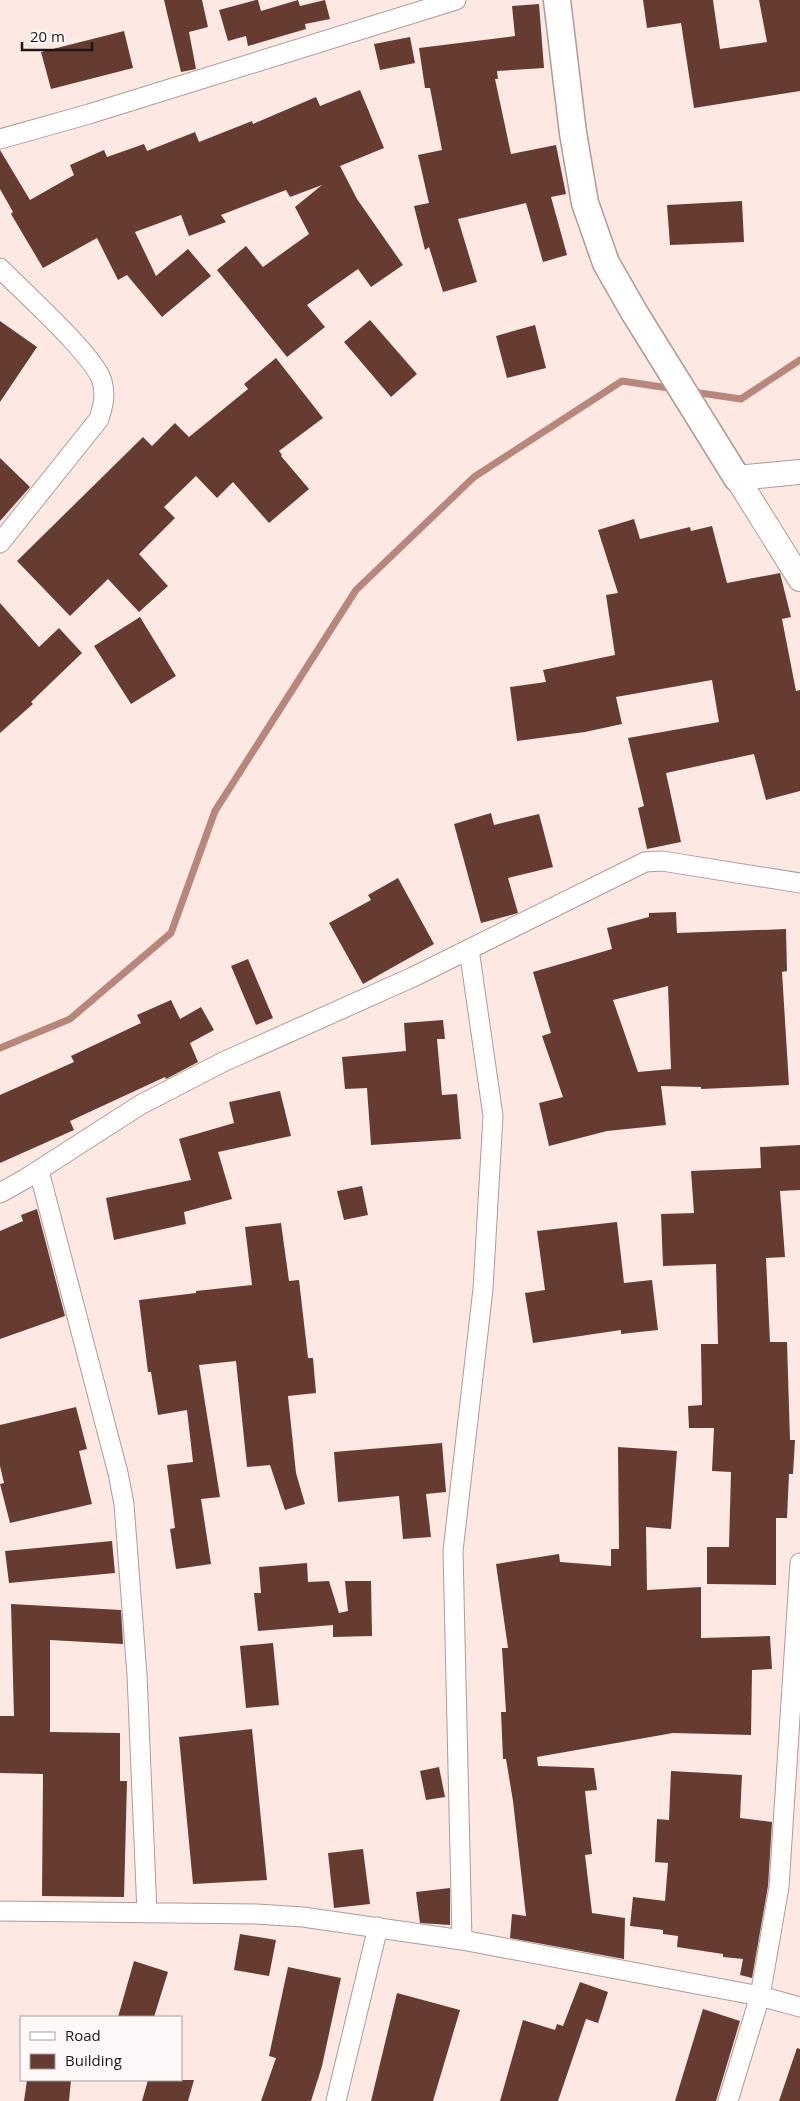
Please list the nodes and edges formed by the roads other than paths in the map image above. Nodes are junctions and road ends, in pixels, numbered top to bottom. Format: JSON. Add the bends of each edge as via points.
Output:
{"nodes":[{"id":1,"x":456,"y":0,"type":"edge"},
{"id":2,"x":557,"y":0,"type":"edge"},
{"id":3,"x":0,"y":139,"type":"edge"},
{"id":4,"x":0,"y":268,"type":"edge"},
{"id":5,"x":800,"y":472,"type":"edge"},
{"id":6,"x":737,"y":478,"type":"junction"},
{"id":7,"x":0,"y":542,"type":"edge"},
{"id":8,"x":800,"y":579,"type":"edge"},
{"id":9,"x":800,"y":883,"type":"edge"},
{"id":10,"x":469,"y":949,"type":"junction"},
{"id":11,"x":39,"y":1171,"type":"junction"},
{"id":12,"x":0,"y":1193,"type":"edge"},
{"id":13,"x":800,"y":1564,"type":"edge"},
{"id":14,"x":0,"y":1911,"type":"edge"},
{"id":15,"x":147,"y":1913,"type":"junction"},
{"id":16,"x":378,"y":1927,"type":"junction"},
{"id":17,"x":462,"y":1940,"type":"junction"},
{"id":18,"x":760,"y":1996,"type":"junction"},
{"id":19,"x":800,"y":2007,"type":"edge"},
{"id":20,"x":336,"y":2101,"type":"edge"},
{"id":21,"x":728,"y":2101,"type":"edge"}],
"edges":[{"from":1,"to":3,"type":"street"},
{"from":2,"to":6,"type":"main road","via":[[573,133],[586,203],[606,263]]},
{"from":4,"to":7,"type":"street","via":[[89,359],[102,381],[104,400],[98,418]]},
{"from":5,"to":6,"type":"street"},
{"from":6,"to":8,"type":"street"},
{"from":9,"to":10,"type":"street","via":[[645,862]]},
{"from":10,"to":11,"type":"street","via":[[140,1105]]},
{"from":10,"to":17,"type":"street","via":[[493,1116],[483,1289],[453,1551]]},
{"from":11,"to":12,"type":"street"},
{"from":11,"to":15,"type":"street","via":[[124,1504],[137,1675]]},
{"from":13,"to":18,"type":"street","via":[[779,1887]]},
{"from":14,"to":15,"type":"street"},
{"from":15,"to":16,"type":"street","via":[[256,1914]]},
{"from":16,"to":17,"type":"street"},
{"from":16,"to":20,"type":"street"},
{"from":17,"to":18,"type":"street"},
{"from":18,"to":19,"type":"street"},
{"from":18,"to":21,"type":"street"}]}
